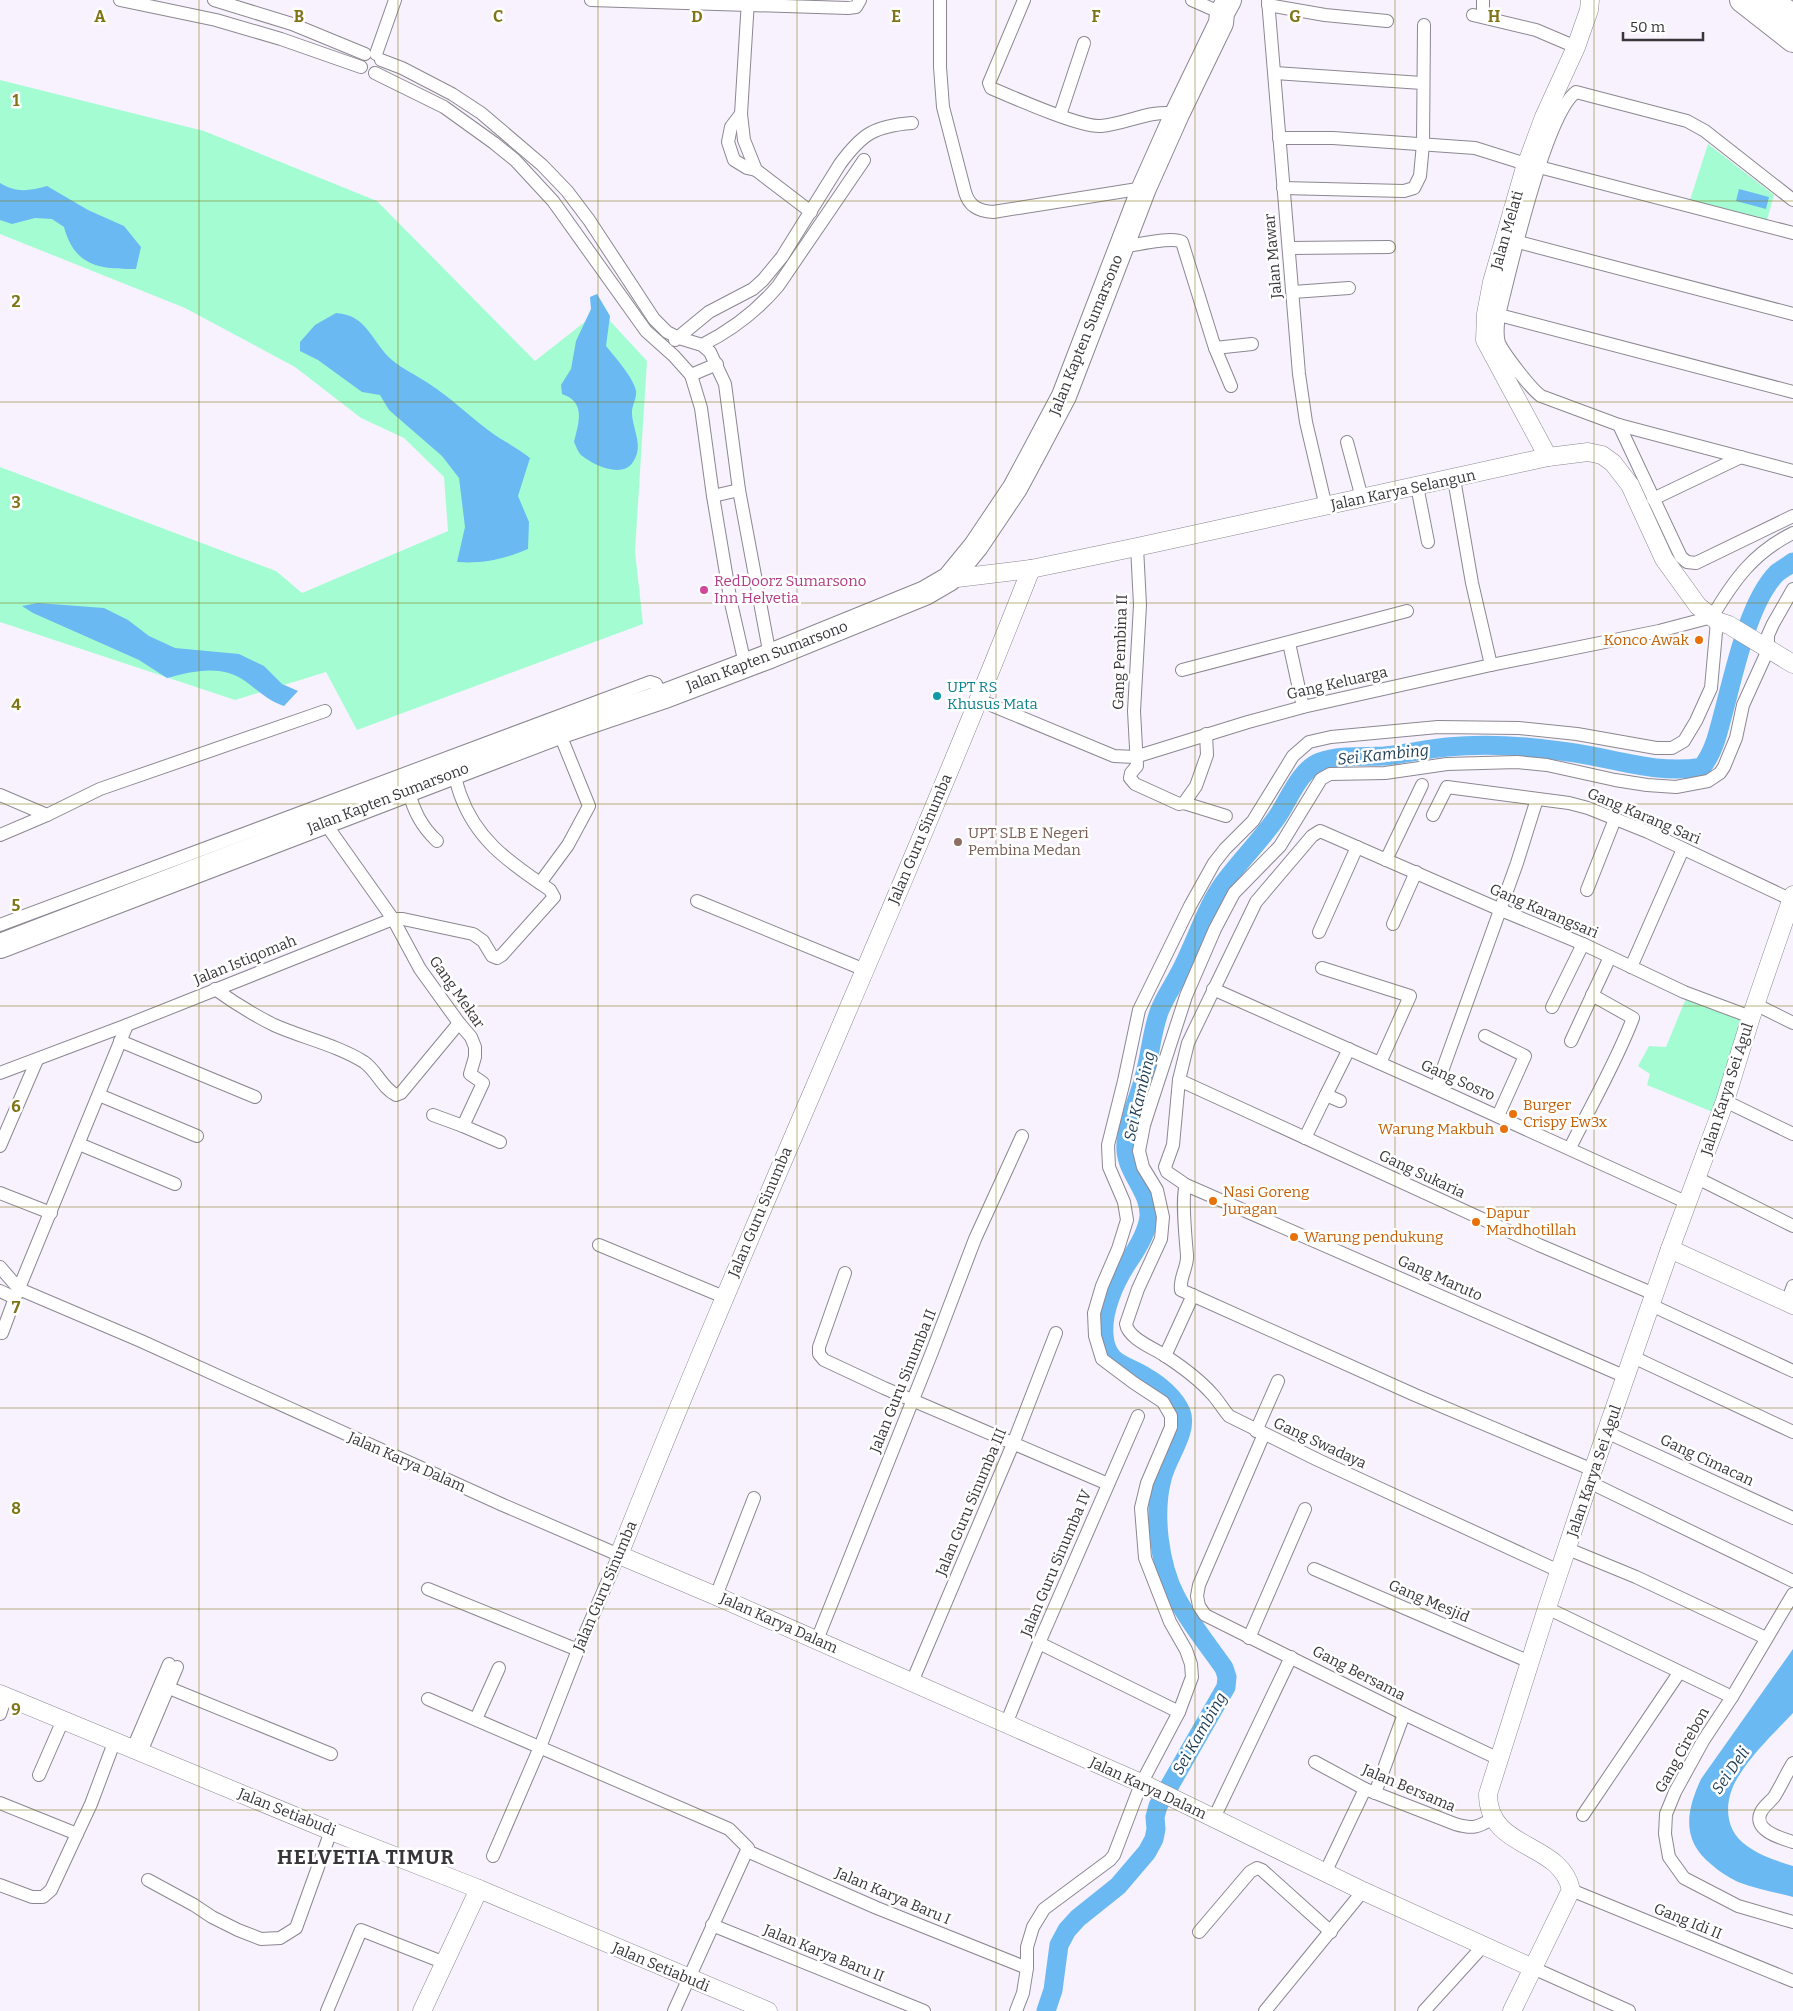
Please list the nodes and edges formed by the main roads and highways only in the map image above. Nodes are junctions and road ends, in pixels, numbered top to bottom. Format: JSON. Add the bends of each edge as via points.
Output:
{"nodes":[{"id":1,"x":1742,"y":0,"type":"edge"},
{"id":2,"x":1774,"y":1,"type":"edge"},
{"id":3,"x":1228,"y":10,"type":"edge"},
{"id":4,"x":1793,"y":17,"type":"edge"},
{"id":5,"x":1793,"y":40,"type":"edge"},
{"id":6,"x":0,"y":946,"type":"edge"}],
"edges":[{"from":1,"to":5,"type":"highway"},
{"from":2,"to":4,"type":"highway"},
{"from":3,"to":6,"type":"highway","name":"Jalan Kapten Sumarsono","via":[[1144,188],[1064,396],[1015,488],[949,579],[925,593],[662,697],[560,726],[452,765],[408,790],[325,823],[227,850]]}]}
